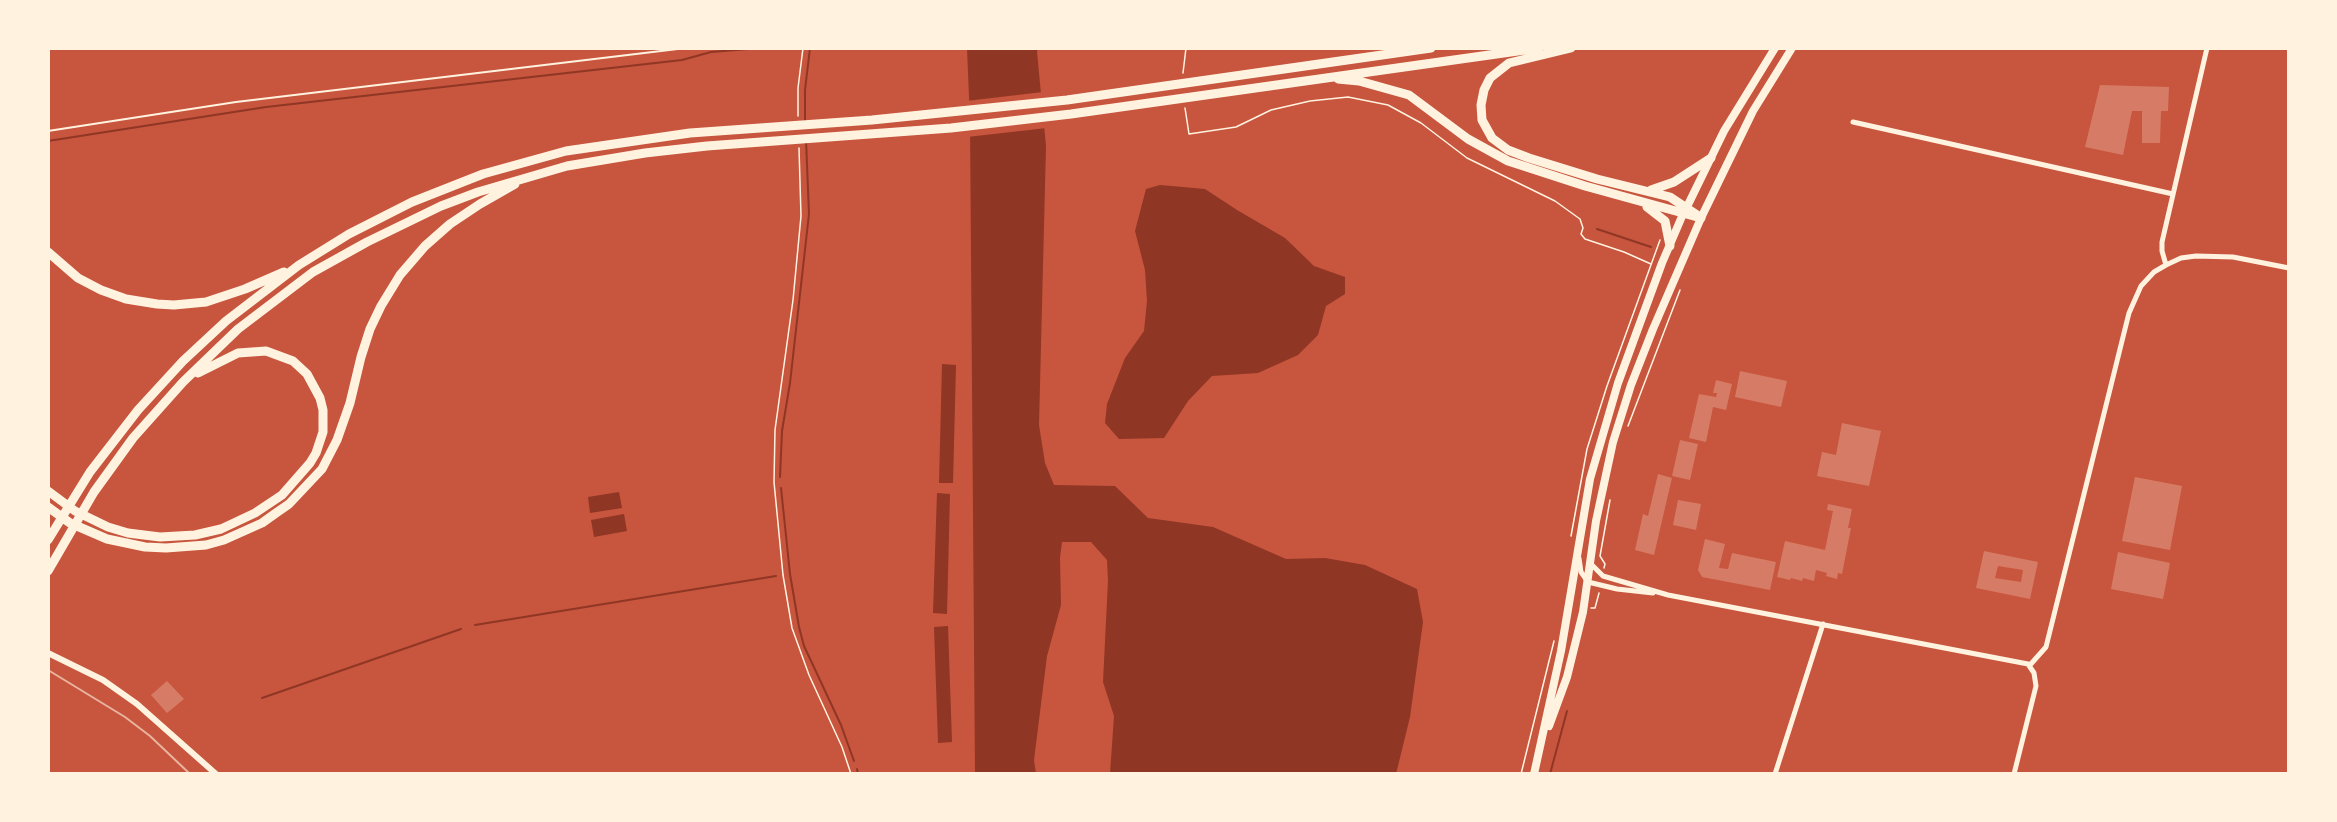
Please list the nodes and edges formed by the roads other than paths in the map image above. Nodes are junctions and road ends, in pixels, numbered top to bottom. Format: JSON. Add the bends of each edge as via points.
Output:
{"nodes":[{"id":1,"x":686,"y":48,"type":"edge"},
{"id":2,"x":1431,"y":48,"type":"edge"},
{"id":3,"x":1539,"y":48,"type":"edge"},
{"id":4,"x":1571,"y":48,"type":"edge"},
{"id":5,"x":1775,"y":48,"type":"edge"},
{"id":6,"x":1792,"y":48,"type":"edge"},
{"id":7,"x":2207,"y":48,"type":"edge"},
{"id":8,"x":1318,"y":78,"type":"junction"},
{"id":9,"x":1853,"y":122,"type":"dead end"},
{"id":10,"x":48,"y":131,"type":"edge"},
{"id":11,"x":1711,"y":158,"type":"junction"},
{"id":12,"x":530,"y":176,"type":"junction"},
{"id":13,"x":1651,"y":190,"type":"junction"},
{"id":14,"x":2173,"y":194,"type":"junction"},
{"id":15,"x":1637,"y":201,"type":"junction"},
{"id":16,"x":1685,"y":210,"type":"junction"},
{"id":17,"x":1701,"y":218,"type":"junction"},
{"id":18,"x":1670,"y":246,"type":"junction"},
{"id":19,"x":48,"y":252,"type":"edge"},
{"id":20,"x":300,"y":265,"type":"junction"},
{"id":21,"x":2166,"y":265,"type":"junction"},
{"id":22,"x":2289,"y":268,"type":"edge"},
{"id":23,"x":183,"y":382,"type":"junction"},
{"id":24,"x":48,"y":491,"type":"edge"},
{"id":25,"x":48,"y":507,"type":"edge"},
{"id":26,"x":48,"y":540,"type":"edge"},
{"id":27,"x":1578,"y":547,"type":"junction"},
{"id":28,"x":1590,"y":562,"type":"junction"},
{"id":29,"x":48,"y":571,"type":"edge"},
{"id":30,"x":1588,"y":582,"type":"junction"},
{"id":31,"x":1668,"y":595,"type":"junction"},
{"id":32,"x":1823,"y":624,"type":"junction"},
{"id":33,"x":48,"y":653,"type":"edge"},
{"id":34,"x":2030,"y":665,"type":"junction"},
{"id":35,"x":1539,"y":753,"type":"junction"},
{"id":36,"x":216,"y":774,"type":"edge"},
{"id":37,"x":1534,"y":774,"type":"edge"},
{"id":38,"x":1775,"y":774,"type":"edge"},
{"id":39,"x":2014,"y":774,"type":"edge"}],
"edges":[{"from":1,"to":10,"type":"lane","via":[[236,102]]},
{"from":2,"to":20,"type":"highway","via":[[1067,100],[690,132],[566,151],[483,174],[412,202]]},
{"from":3,"to":8,"type":"highway"},
{"from":4,"to":13,"type":"highway","via":[[1519,60],[1496,72],[1482,97],[1485,127],[1497,143],[1529,158],[1608,182]]},
{"from":5,"to":11,"type":"main road"},
{"from":6,"to":17,"type":"main road","via":[[1753,111]]},
{"from":7,"to":14,"type":"street"},
{"from":8,"to":12,"type":"highway","via":[[951,128],[670,149]]},
{"from":8,"to":15,"type":"highway","via":[[1359,81],[1396,90],[1501,158]]},
{"from":9,"to":14,"type":"street"},
{"from":11,"to":13,"type":"highway","via":[[1674,182]]},
{"from":11,"to":16,"type":"main road"},
{"from":12,"to":23,"type":"highway","via":[[441,206],[313,272],[238,329]]},
{"from":12,"to":25,"type":"highway","via":[[450,224],[400,275],[370,329],[350,403],[322,469],[289,504],[262,523],[206,544],[145,547],[107,538],[70,523]]},
{"from":13,"to":16,"type":"highway","via":[[1670,196]]},
{"from":14,"to":21,"type":"street","via":[[2162,242]]},
{"from":15,"to":16,"type":"highway"},
{"from":15,"to":18,"type":"highway","via":[[1664,219]]},
{"from":16,"to":17,"type":"highway"},
{"from":16,"to":18,"type":"main road"},
{"from":17,"to":28,"type":"main road","via":[[1631,385],[1603,483]]},
{"from":18,"to":27,"type":"main road","via":[[1618,382],[1590,479]]},
{"from":19,"to":20,"type":"highway","via":[[78,278],[101,290],[137,302],[174,305],[225,296]]},
{"from":20,"to":26,"type":"highway","via":[[233,315],[167,377],[106,450]]},
{"from":21,"to":22,"type":"street","via":[[2181,258],[2212,255]]},
{"from":21,"to":34,"type":"street","via":[[2142,286],[2129,313],[2047,643]]},
{"from":23,"to":24,"type":"highway","via":[[225,358],[250,351],[266,351],[293,361],[315,385],[322,404],[323,432],[316,453],[298,478],[269,505],[236,523],[195,534],[128,533],[75,511]]},
{"from":23,"to":29,"type":"highway","via":[[133,438],[94,492]]},
{"from":27,"to":30,"type":"street","via":[[1581,572]]},
{"from":27,"to":35,"type":"main road"},
{"from":28,"to":30,"type":"main road"},
{"from":28,"to":31,"type":"street","via":[[1603,576]]},
{"from":30,"to":31,"type":"street"},
{"from":30,"to":35,"type":"main road","via":[[1573,657]]},
{"from":31,"to":32,"type":"street"},
{"from":32,"to":34,"type":"street"},
{"from":32,"to":38,"type":"street"},
{"from":33,"to":36,"type":"street","via":[[103,680],[137,704]]},
{"from":34,"to":39,"type":"street","via":[[2036,686]]},
{"from":35,"to":37,"type":"main road"}]}
